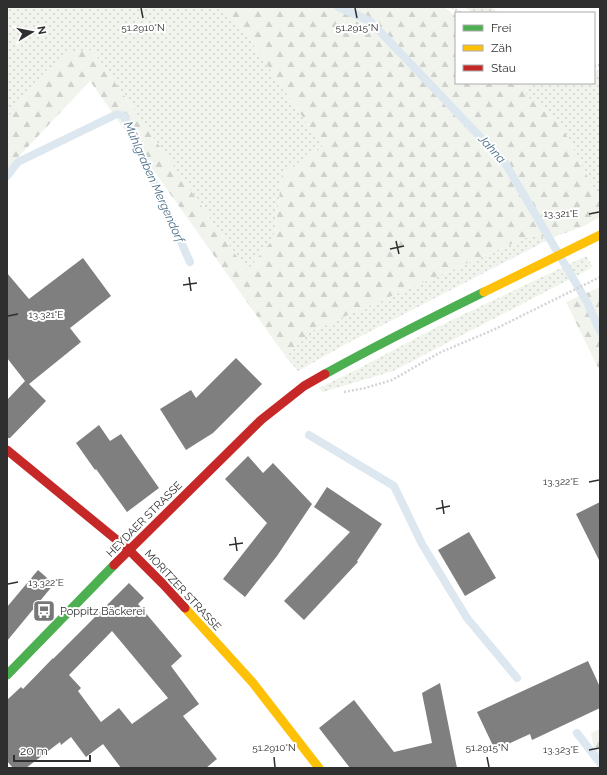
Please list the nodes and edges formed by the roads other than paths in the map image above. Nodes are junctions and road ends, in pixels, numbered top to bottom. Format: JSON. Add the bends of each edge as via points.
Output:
{"nodes":[{"id":1,"x":600,"y":235,"type":"edge"},
{"id":2,"x":7,"y":450,"type":"edge"},
{"id":3,"x":129,"y":550,"type":"junction"},
{"id":4,"x":7,"y":675,"type":"edge"},
{"id":5,"x":319,"y":768,"type":"edge"}],
"edges":[{"from":1,"to":3,"type":"main road","name":"HEYDAER STRASSE","via":[[431,318],[304,386],[261,420]]},
{"from":2,"to":3,"type":"main road","name":"MORITZER STRASSE"},
{"from":3,"to":4,"type":"main road","name":"HEYDAER STRASSE"},
{"from":3,"to":5,"type":"main road","name":"MORITZER STRASSE","via":[[164,584],[253,683]]}]}
